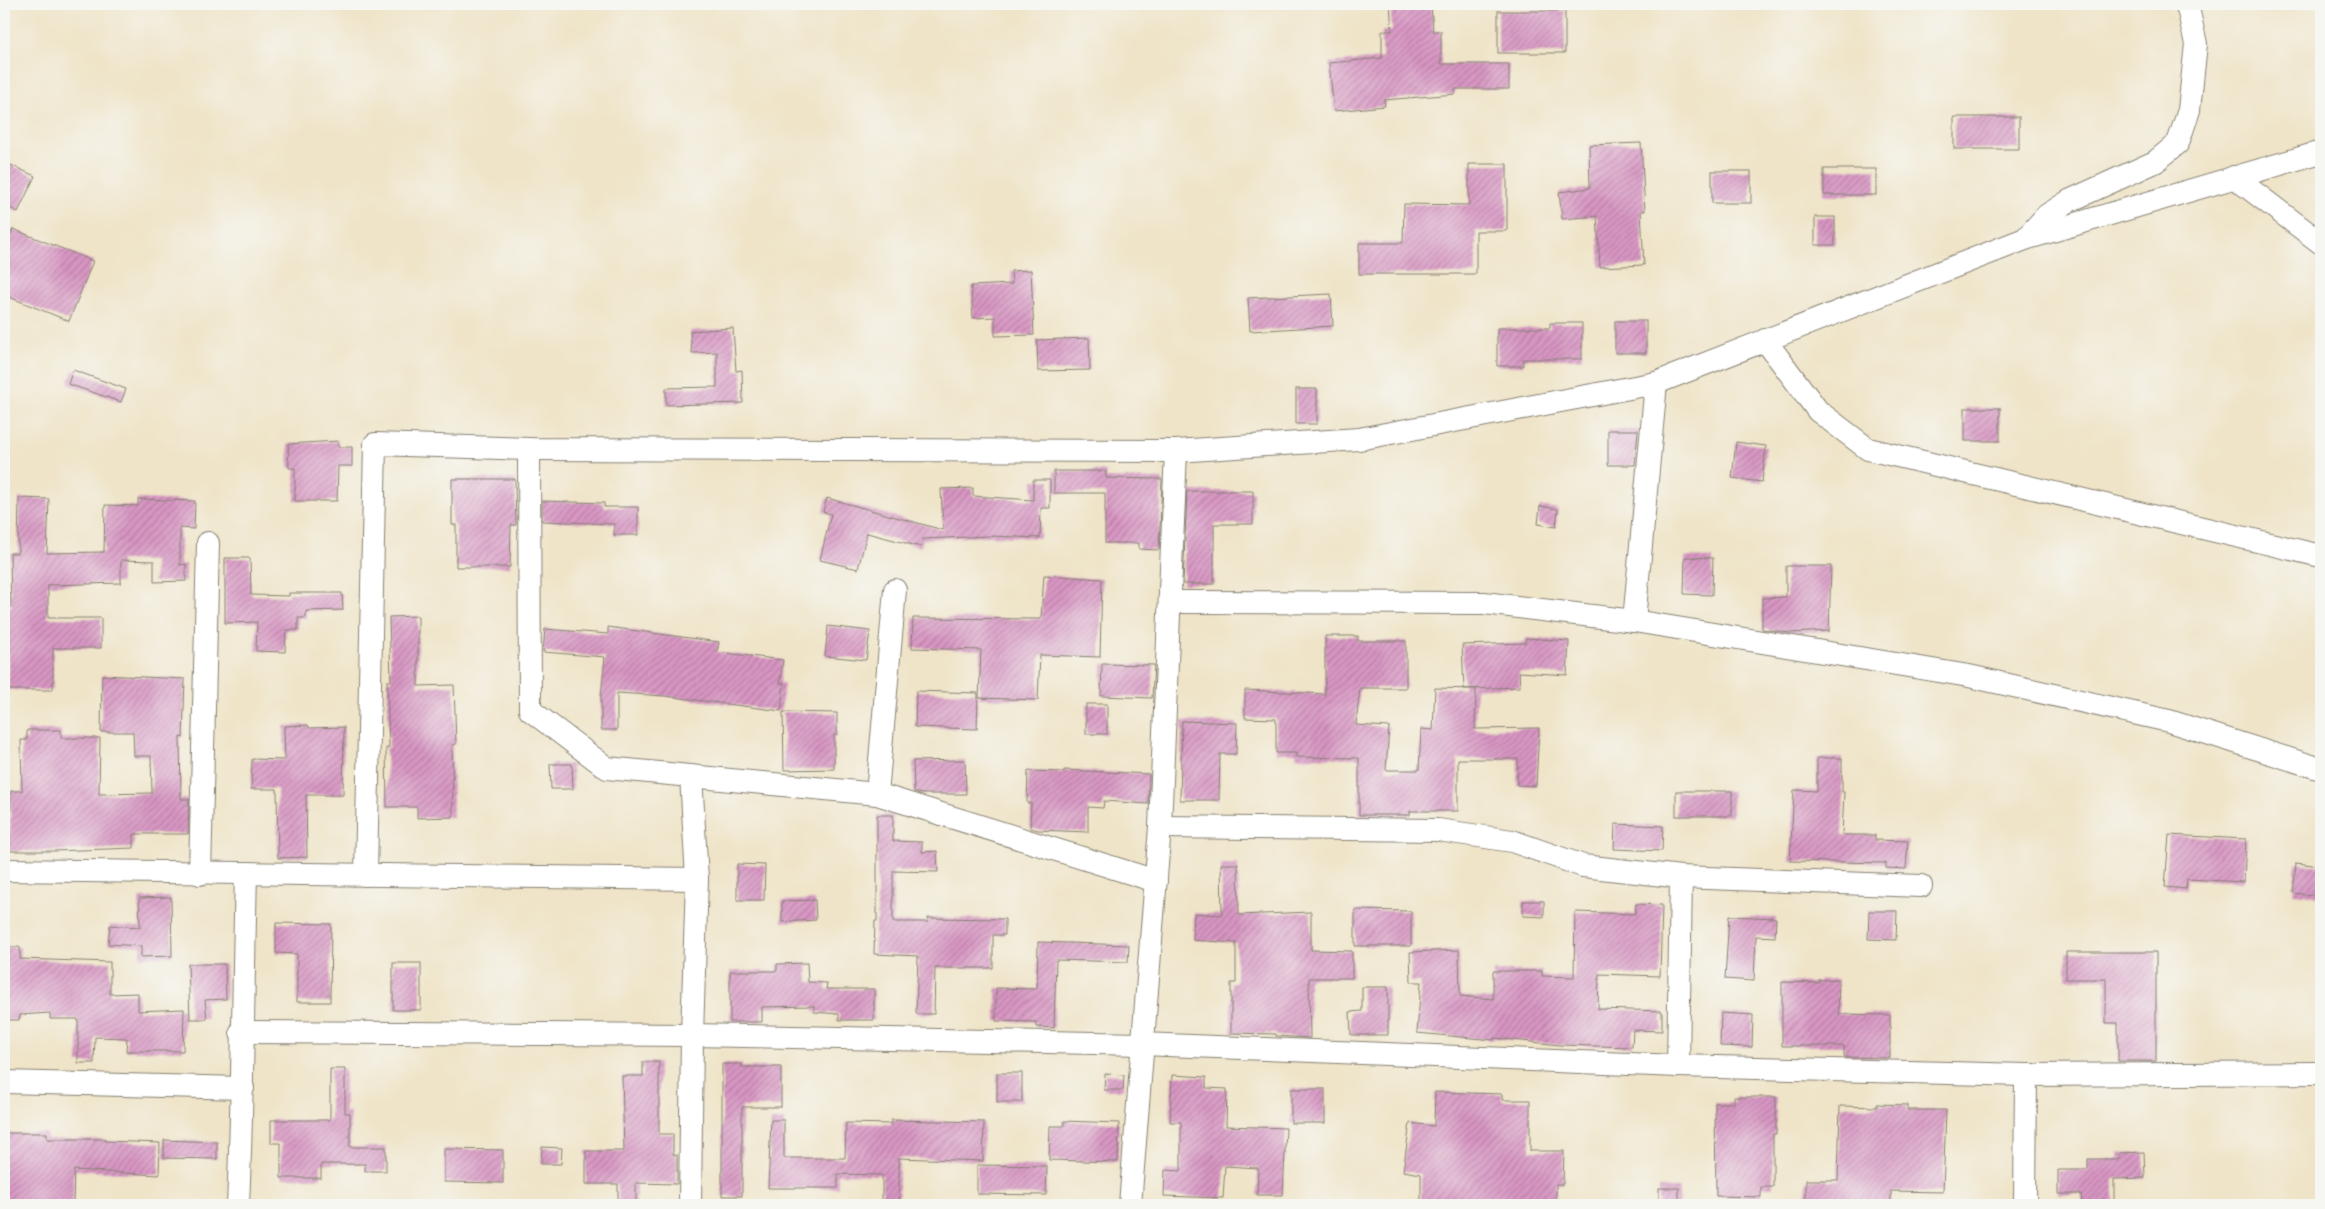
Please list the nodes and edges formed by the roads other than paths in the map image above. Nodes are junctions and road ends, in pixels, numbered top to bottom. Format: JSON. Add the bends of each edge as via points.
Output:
{"nodes":[{"id":1,"x":2185,"y":4,"type":"edge"},
{"id":2,"x":2321,"y":152,"type":"edge"},
{"id":3,"x":2234,"y":178,"type":"junction"},
{"id":4,"x":2025,"y":239,"type":"junction"},
{"id":5,"x":2321,"y":243,"type":"edge"},
{"id":6,"x":1766,"y":340,"type":"junction"},
{"id":7,"x":1656,"y":383,"type":"junction"},
{"id":8,"x":529,"y":449,"type":"junction"},
{"id":9,"x":1176,"y":451,"type":"junction"},
{"id":10,"x":208,"y":543,"type":"dead end"},
{"id":11,"x":2321,"y":556,"type":"edge"},
{"id":12,"x":895,"y":590,"type":"dead end"},
{"id":13,"x":1170,"y":602,"type":"junction"},
{"id":14,"x":1634,"y":621,"type":"junction"},
{"id":15,"x":2321,"y":769,"type":"edge"},
{"id":16,"x":691,"y":776,"type":"junction"},
{"id":17,"x":877,"y":794,"type":"junction"},
{"id":18,"x":1160,"y":827,"type":"junction"},
{"id":19,"x":4,"y":870,"type":"edge"},
{"id":20,"x":200,"y":874,"type":"junction"},
{"id":21,"x":246,"y":874,"type":"junction"},
{"id":22,"x":366,"y":875,"type":"junction"},
{"id":23,"x":1681,"y":877,"type":"junction"},
{"id":24,"x":697,"y":879,"type":"junction"},
{"id":25,"x":1156,"y":881,"type":"junction"},
{"id":26,"x":1921,"y":886,"type":"dead end"},
{"id":27,"x":241,"y":1032,"type":"junction"},
{"id":28,"x":692,"y":1035,"type":"junction"},
{"id":29,"x":1142,"y":1044,"type":"junction"},
{"id":30,"x":1678,"y":1066,"type":"junction"},
{"id":31,"x":2321,"y":1073,"type":"edge"},
{"id":32,"x":2026,"y":1074,"type":"junction"},
{"id":33,"x":4,"y":1082,"type":"edge"},
{"id":34,"x":243,"y":1088,"type":"junction"},
{"id":35,"x":238,"y":1205,"type":"edge"},
{"id":36,"x":690,"y":1205,"type":"edge"},
{"id":37,"x":1130,"y":1205,"type":"edge"},
{"id":38,"x":2025,"y":1205,"type":"edge"}],
"edges":[{"from":1,"to":4,"type":"street","via":[[2196,44],[2189,110],[2178,143],[2154,162],[2069,201],[2047,215]]},
{"from":2,"to":3,"type":"street"},
{"from":3,"to":4,"type":"street"},
{"from":3,"to":5,"type":"street"},
{"from":4,"to":6,"type":"street"},
{"from":6,"to":7,"type":"street"},
{"from":6,"to":11,"type":"street","via":[[1818,411],[1868,449]]},
{"from":7,"to":9,"type":"street","via":[[1359,439]]},
{"from":7,"to":14,"type":"street"},
{"from":8,"to":9,"type":"street"},
{"from":8,"to":16,"type":"street","via":[[530,710],[607,768]]},
{"from":8,"to":22,"type":"street","via":[[375,444]]},
{"from":9,"to":13,"type":"street"},
{"from":10,"to":20,"type":"street"},
{"from":12,"to":17,"type":"street"},
{"from":13,"to":14,"type":"street","via":[[1484,603]]},
{"from":13,"to":18,"type":"street"},
{"from":14,"to":15,"type":"street","via":[[1969,676],[2169,721]]},
{"from":16,"to":17,"type":"street"},
{"from":16,"to":24,"type":"street"},
{"from":17,"to":25,"type":"street"},
{"from":18,"to":23,"type":"street","via":[[1438,830],[1512,841],[1583,866]]},
{"from":18,"to":25,"type":"street"},
{"from":19,"to":20,"type":"street"},
{"from":20,"to":21,"type":"street"},
{"from":21,"to":22,"type":"street"},
{"from":21,"to":27,"type":"street"},
{"from":22,"to":24,"type":"street"},
{"from":23,"to":26,"type":"street"},
{"from":23,"to":30,"type":"street"},
{"from":24,"to":28,"type":"street"},
{"from":25,"to":29,"type":"street"},
{"from":27,"to":28,"type":"street"},
{"from":27,"to":34,"type":"street"},
{"from":28,"to":29,"type":"street"},
{"from":28,"to":36,"type":"street"},
{"from":29,"to":30,"type":"street"},
{"from":29,"to":37,"type":"street"},
{"from":30,"to":32,"type":"street"},
{"from":31,"to":32,"type":"street"},
{"from":32,"to":38,"type":"street"},
{"from":33,"to":34,"type":"street"},
{"from":34,"to":35,"type":"street"}]}
